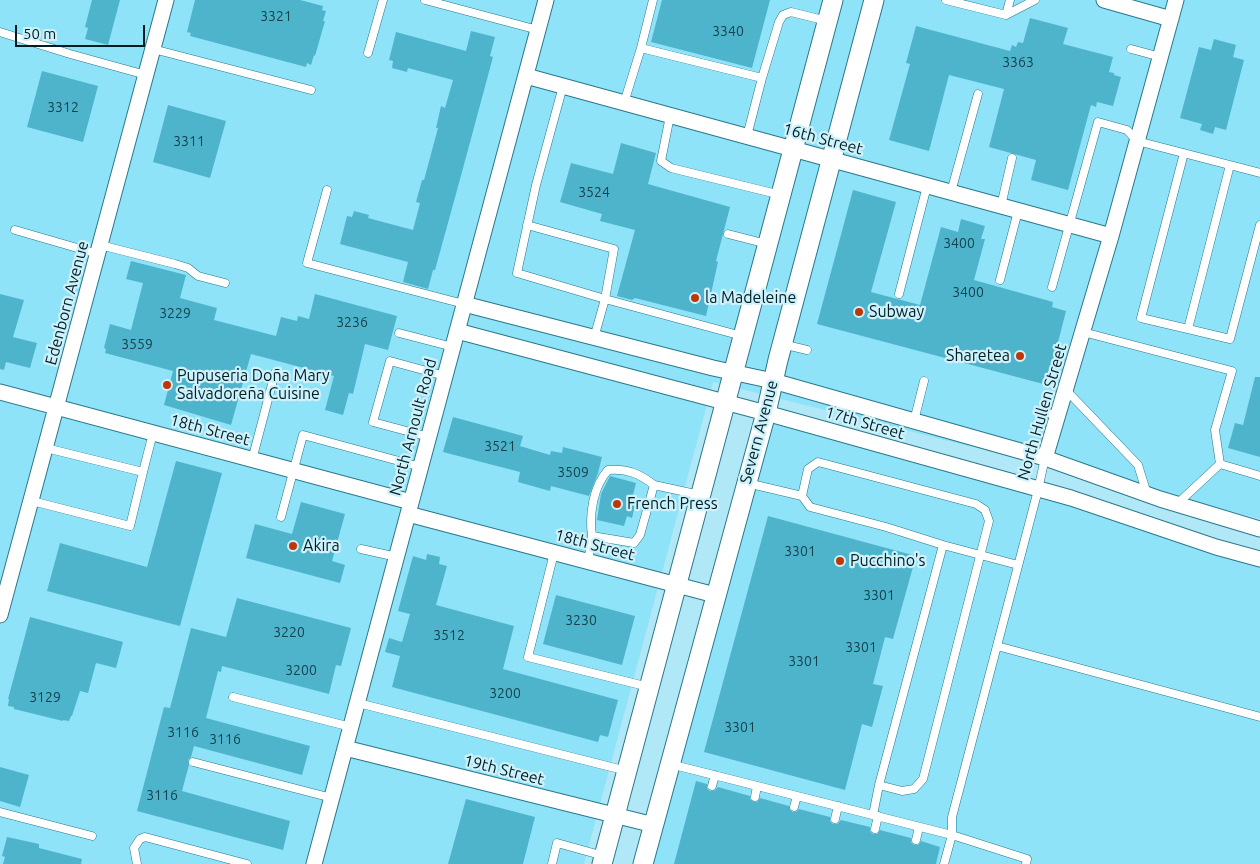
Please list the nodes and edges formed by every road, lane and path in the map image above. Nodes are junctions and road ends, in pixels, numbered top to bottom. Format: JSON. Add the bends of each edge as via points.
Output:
{"nodes":[{"id":1,"x":166,"y":0,"type":"edge"},
{"id":2,"x":383,"y":0,"type":"edge"},
{"id":3,"x":425,"y":0,"type":"edge"},
{"id":4,"x":546,"y":0,"type":"edge"},
{"id":5,"x":653,"y":0,"type":"edge"},
{"id":6,"x":833,"y":0,"type":"edge"},
{"id":7,"x":874,"y":0,"type":"edge"},
{"id":8,"x":946,"y":0,"type":"edge"},
{"id":9,"x":1010,"y":0,"type":"edge"},
{"id":10,"x":1035,"y":0,"type":"edge"},
{"id":11,"x":1104,"y":0,"type":"edge"},
{"id":12,"x":1176,"y":0,"type":"edge"},
{"id":13,"x":1125,"y":3,"type":"edge"},
{"id":14,"x":1006,"y":14,"type":"junction"},
{"id":15,"x":1171,"y":19,"type":"junction"},
{"id":16,"x":827,"y":22,"type":"junction"},
{"id":17,"x":538,"y":30,"type":"junction"},
{"id":18,"x":0,"y":32,"type":"edge"},
{"id":19,"x":641,"y":48,"type":"junction"},
{"id":20,"x":152,"y":49,"type":"junction"},
{"id":21,"x":1131,"y":49,"type":"dead end"},
{"id":22,"x":368,"y":54,"type":"dead end"},
{"id":23,"x":1161,"y":56,"type":"junction"},
{"id":24,"x":146,"y":75,"type":"junction"},
{"id":25,"x":526,"y":76,"type":"junction"},
{"id":26,"x":762,"y":78,"type":"junction"},
{"id":27,"x":563,"y":86,"type":"junction"},
{"id":28,"x":311,"y":90,"type":"dead end"},
{"id":29,"x":978,"y":94,"type":"dead end"},
{"id":30,"x":624,"y":103,"type":"junction"},
{"id":31,"x":670,"y":116,"type":"junction"},
{"id":32,"x":747,"y":136,"type":"junction"},
{"id":33,"x":1137,"y":141,"type":"junction"},
{"id":34,"x":793,"y":149,"type":"junction"},
{"id":35,"x":1184,"y":153,"type":"junction"},
{"id":36,"x":1012,"y":158,"type":"dead end"},
{"id":37,"x":832,"y":160,"type":"junction"},
{"id":38,"x":1230,"y":165,"type":"junction"},
{"id":39,"x":1260,"y":173,"type":"edge"},
{"id":40,"x":927,"y":186,"type":"junction"},
{"id":41,"x":327,"y":190,"type":"dead end"},
{"id":42,"x":951,"y":192,"type":"junction"},
{"id":43,"x":780,"y":195,"type":"junction"},
{"id":44,"x":1001,"y":206,"type":"junction"},
{"id":45,"x":1018,"y":211,"type":"junction"},
{"id":46,"x":1260,"y":224,"type":"edge"},
{"id":47,"x":527,"y":225,"type":"junction"},
{"id":48,"x":1069,"y":225,"type":"junction"},
{"id":49,"x":15,"y":230,"type":"dead end"},
{"id":50,"x":728,"y":234,"type":"dead end"},
{"id":51,"x":1111,"y":236,"type":"junction"},
{"id":52,"x":767,"y":244,"type":"junction"},
{"id":53,"x":99,"y":250,"type":"junction"},
{"id":54,"x":1000,"y":280,"type":"dead end"},
{"id":55,"x":225,"y":283,"type":"dead end"},
{"id":56,"x":1052,"y":287,"type":"dead end"},
{"id":57,"x":899,"y":294,"type":"dead end"},
{"id":58,"x":605,"y":299,"type":"junction"},
{"id":59,"x":464,"y":304,"type":"junction"},
{"id":60,"x":1188,"y":329,"type":"junction"},
{"id":61,"x":457,"y":331,"type":"junction"},
{"id":62,"x":1083,"y":332,"type":"junction"},
{"id":63,"x":399,"y":333,"type":"dead end"},
{"id":64,"x":743,"y":336,"type":"junction"},
{"id":65,"x":594,"y":338,"type":"junction"},
{"id":66,"x":782,"y":344,"type":"junction"},
{"id":67,"x":453,"y":347,"type":"junction"},
{"id":68,"x":807,"y":350,"type":"dead end"},
{"id":69,"x":275,"y":373,"type":"dead end"},
{"id":70,"x":733,"y":373,"type":"junction"},
{"id":71,"x":445,"y":376,"type":"junction"},
{"id":72,"x":773,"y":381,"type":"junction"},
{"id":73,"x":924,"y":381,"type":"dead end"},
{"id":74,"x":1066,"y":390,"type":"junction"},
{"id":75,"x":0,"y":392,"type":"edge"},
{"id":76,"x":725,"y":402,"type":"junction"},
{"id":77,"x":57,"y":407,"type":"junction"},
{"id":78,"x":1040,"y":411,"type":"dead end"},
{"id":79,"x":766,"y":413,"type":"junction"},
{"id":80,"x":1058,"y":416,"type":"junction"},
{"id":81,"x":914,"y":421,"type":"junction"},
{"id":82,"x":153,"y":432,"type":"junction"},
{"id":83,"x":429,"y":437,"type":"junction"},
{"id":84,"x":46,"y":448,"type":"junction"},
{"id":85,"x":1045,"y":458,"type":"junction"},
{"id":86,"x":252,"y":460,"type":"junction"},
{"id":87,"x":1220,"y":464,"type":"junction"},
{"id":88,"x":421,"y":467,"type":"junction"},
{"id":89,"x":143,"y":472,"type":"junction"},
{"id":90,"x":293,"y":472,"type":"junction"},
{"id":91,"x":1260,"y":476,"type":"edge"},
{"id":92,"x":746,"y":483,"type":"junction"},
{"id":93,"x":654,"y":485,"type":"junction"},
{"id":94,"x":1038,"y":490,"type":"junction"},
{"id":95,"x":700,"y":494,"type":"junction"},
{"id":96,"x":1147,"y":494,"type":"junction"},
{"id":97,"x":802,"y":496,"type":"junction"},
{"id":98,"x":32,"y":501,"type":"junction"},
{"id":99,"x":1177,"y":504,"type":"junction"},
{"id":100,"x":410,"y":508,"type":"junction"},
{"id":101,"x":281,"y":518,"type":"dead end"},
{"id":102,"x":1260,"y":529,"type":"edge"},
{"id":103,"x":592,"y":536,"type":"junction"},
{"id":104,"x":943,"y":545,"type":"junction"},
{"id":105,"x":361,"y":549,"type":"dead end"},
{"id":106,"x":554,"y":553,"type":"junction"},
{"id":107,"x":980,"y":555,"type":"junction"},
{"id":108,"x":396,"y":557,"type":"junction"},
{"id":109,"x":1260,"y":559,"type":"edge"},
{"id":110,"x":588,"y":562,"type":"junction"},
{"id":111,"x":1018,"y":565,"type":"junction"},
{"id":112,"x":676,"y":585,"type":"junction"},
{"id":113,"x":715,"y":595,"type":"junction"},
{"id":114,"x":0,"y":616,"type":"edge"},
{"id":115,"x":997,"y":646,"type":"junction"},
{"id":116,"x":649,"y":687,"type":"junction"},
{"id":117,"x":233,"y":697,"type":"dead end"},
{"id":118,"x":358,"y":703,"type":"junction"},
{"id":119,"x":1260,"y":717,"type":"edge"},
{"id":120,"x":351,"y":727,"type":"junction"},
{"id":121,"x":345,"y":748,"type":"junction"},
{"id":122,"x":193,"y":762,"type":"dead end"},
{"id":123,"x":670,"y":764,"type":"junction"},
{"id":124,"x":626,"y":771,"type":"junction"},
{"id":125,"x":715,"y":775,"type":"junction"},
{"id":126,"x":879,"y":785,"type":"junction"},
{"id":127,"x":712,"y":786,"type":"dead end"},
{"id":128,"x":757,"y":786,"type":"junction"},
{"id":129,"x":797,"y":796,"type":"junction"},
{"id":130,"x":754,"y":797,"type":"dead end"},
{"id":131,"x":332,"y":798,"type":"junction"},
{"id":132,"x":838,"y":806,"type":"junction"},
{"id":133,"x":794,"y":808,"type":"dead end"},
{"id":134,"x":0,"y":812,"type":"edge"},
{"id":135,"x":615,"y":816,"type":"junction"},
{"id":136,"x":875,"y":816,"type":"junction"},
{"id":137,"x":835,"y":818,"type":"dead end"},
{"id":138,"x":654,"y":825,"type":"junction"},
{"id":139,"x":919,"y":827,"type":"junction"},
{"id":140,"x":875,"y":829,"type":"dead end"},
{"id":141,"x":952,"y":835,"type":"junction"},
{"id":142,"x":92,"y":836,"type":"dead end"},
{"id":143,"x":916,"y":840,"type":"dead end"},
{"id":144,"x":603,"y":860,"type":"edge"},
{"id":145,"x":137,"y":864,"type":"edge"},
{"id":146,"x":247,"y":864,"type":"edge"},
{"id":147,"x":314,"y":864,"type":"edge"},
{"id":148,"x":552,"y":864,"type":"edge"},
{"id":149,"x":643,"y":864,"type":"edge"},
{"id":150,"x":944,"y":864,"type":"edge"},
{"id":151,"x":1026,"y":864,"type":"edge"}],
"edges":[{"from":1,"to":20,"type":"street","name":"Edenborn Avenue"},
{"from":2,"to":22,"type":"lane"},
{"from":3,"to":17,"type":"lane"},
{"from":4,"to":17,"type":"street","name":"North Arnoult Road"},
{"from":5,"to":19,"type":"lane"},
{"from":6,"to":16,"type":"street"},
{"from":7,"to":37,"type":"street","name":"Severn Avenue"},
{"from":8,"to":14,"type":"lane"},
{"from":9,"to":14,"type":"lane"},
{"from":10,"to":14,"type":"lane"},
{"from":11,"to":13,"type":"street"},
{"from":12,"to":15,"type":"street","name":"North Hullen Street"},
{"from":13,"to":15,"type":"street"},
{"from":15,"to":23,"type":"street","name":"North Hullen Street"},
{"from":16,"to":26,"type":"lane","via":[[791,12],[783,15]]},
{"from":16,"to":34,"type":"street"},
{"from":17,"to":25,"type":"street","name":"North Arnoult Road"},
{"from":18,"to":24,"type":"lane"},
{"from":19,"to":26,"type":"lane"},
{"from":19,"to":30,"type":"lane"},
{"from":20,"to":24,"type":"street","name":"Edenborn Avenue"},
{"from":20,"to":28,"type":"lane"},
{"from":21,"to":23,"type":"lane"},
{"from":23,"to":33,"type":"street","name":"North Hullen Street"},
{"from":24,"to":53,"type":"street","name":"Edenborn Avenue"},
{"from":25,"to":27,"type":"street","name":"16th Street"},
{"from":25,"to":59,"type":"street","name":"North Arnoult Road"},
{"from":26,"to":32,"type":"lane"},
{"from":27,"to":30,"type":"street","name":"16th Street"},
{"from":27,"to":47,"type":"lane"},
{"from":29,"to":42,"type":"lane"},
{"from":30,"to":31,"type":"street","name":"16th Street"},
{"from":31,"to":32,"type":"street","name":"16th Street"},
{"from":31,"to":43,"type":"lane","via":[[661,161],[671,168]]},
{"from":32,"to":34,"type":"street","name":"16th Street"},
{"from":33,"to":35,"type":"lane"},
{"from":33,"to":48,"type":"lane","via":[[1127,130],[1098,122]]},
{"from":33,"to":51,"type":"street","name":"North Hullen Street"},
{"from":34,"to":37,"type":"street","name":"16th Street"},
{"from":34,"to":43,"type":"street"},
{"from":35,"to":38,"type":"lane"},
{"from":35,"to":60,"type":"lane","via":[[1141,318]]},
{"from":36,"to":44,"type":"lane"},
{"from":37,"to":40,"type":"street","name":"16th Street"},
{"from":37,"to":66,"type":"street","name":"Severn Avenue"},
{"from":38,"to":39,"type":"lane"},
{"from":38,"to":60,"type":"lane"},
{"from":40,"to":42,"type":"street","name":"16th Street"},
{"from":40,"to":57,"type":"lane"},
{"from":41,"to":59,"type":"lane","via":[[307,263]]},
{"from":42,"to":44,"type":"street","name":"16th Street"},
{"from":43,"to":52,"type":"street"},
{"from":44,"to":45,"type":"street","name":"16th Street"},
{"from":45,"to":48,"type":"street","name":"16th Street"},
{"from":45,"to":54,"type":"lane"},
{"from":46,"to":60,"type":"lane","via":[[1230,339]]},
{"from":47,"to":58,"type":"lane","via":[[614,249]]},
{"from":47,"to":58,"type":"lane","via":[[517,274]]},
{"from":48,"to":51,"type":"street","name":"16th Street"},
{"from":48,"to":56,"type":"lane"},
{"from":49,"to":53,"type":"lane"},
{"from":50,"to":52,"type":"lane"},
{"from":51,"to":62,"type":"street","name":"North Hullen Street"},
{"from":52,"to":64,"type":"street"},
{"from":53,"to":55,"type":"lane","via":[[175,264],[198,276]]},
{"from":53,"to":77,"type":"street","name":"Edenborn Avenue"},
{"from":58,"to":64,"type":"lane"},
{"from":58,"to":65,"type":"lane"},
{"from":59,"to":61,"type":"street","name":"North Arnoult Road"},
{"from":59,"to":65,"type":"street","name":"17th Street"},
{"from":61,"to":67,"type":"street","name":"North Arnoult Road"},
{"from":61,"to":76,"type":"street","name":"17th Street"},
{"from":62,"to":74,"type":"street","name":"North Hullen Street"},
{"from":62,"to":87,"type":"lane","via":[[1232,371],[1215,430]]},
{"from":63,"to":67,"type":"lane"},
{"from":64,"to":70,"type":"street"},
{"from":65,"to":70,"type":"street","name":"17th Street"},
{"from":66,"to":68,"type":"lane"},
{"from":66,"to":72,"type":"street","name":"Severn Avenue"},
{"from":67,"to":71,"type":"street","name":"North Arnoult Road"},
{"from":69,"to":86,"type":"lane"},
{"from":70,"to":72,"type":"street","name":"17th Street"},
{"from":70,"to":76,"type":"street"},
{"from":71,"to":83,"type":"street","name":"North Arnoult Road"},
{"from":71,"to":83,"type":"lane","via":[[390,361],[373,422]]},
{"from":72,"to":79,"type":"street","name":"Severn Avenue"},
{"from":72,"to":81,"type":"street","name":"17th Street"},
{"from":73,"to":81,"type":"lane"},
{"from":74,"to":80,"type":"street","name":"North Hullen Street"},
{"from":74,"to":96,"type":"lane","via":[[1138,465]]},
{"from":75,"to":77,"type":"street","name":"18th Street"},
{"from":76,"to":79,"type":"street","name":"17th Street"},
{"from":76,"to":95,"type":"street"},
{"from":77,"to":82,"type":"street","name":"18th Street"},
{"from":77,"to":84,"type":"street","name":"Edenborn Avenue"},
{"from":78,"to":80,"type":"lane"},
{"from":79,"to":92,"type":"street","name":"Severn Avenue"},
{"from":79,"to":94,"type":"street","name":"17th Street"},
{"from":80,"to":85,"type":"street","name":"North Hullen Street"},
{"from":81,"to":85,"type":"street","name":"17th Street"},
{"from":82,"to":86,"type":"street","name":"18th Street"},
{"from":82,"to":89,"type":"lane"},
{"from":83,"to":88,"type":"street","name":"North Arnoult Road"},
{"from":84,"to":89,"type":"lane"},
{"from":84,"to":98,"type":"street","name":"Edenborn Avenue"},
{"from":85,"to":94,"type":"lane","name":"North Hullen Street"},
{"from":85,"to":96,"type":"street","name":"17th Street"},
{"from":86,"to":90,"type":"street","name":"18th Street"},
{"from":87,"to":91,"type":"lane"},
{"from":87,"to":99,"type":"lane"},
{"from":88,"to":90,"type":"lane","via":[[303,435]]},
{"from":88,"to":100,"type":"street","name":"North Arnoult Road"},
{"from":89,"to":98,"type":"lane","via":[[130,526]]},
{"from":90,"to":100,"type":"street","name":"18th Street"},
{"from":90,"to":101,"type":"lane"},
{"from":92,"to":97,"type":"lane"},
{"from":92,"to":113,"type":"street","name":"Severn Avenue"},
{"from":93,"to":95,"type":"lane"},
{"from":93,"to":103,"type":"lane","via":[[640,535],[634,542]]},
{"from":93,"to":103,"type":"lane","via":[[640,474],[608,470],[601,479],[590,518]]},
{"from":94,"to":109,"type":"street","name":"17th Street"},
{"from":94,"to":111,"type":"lane","name":"North Hullen Street"},
{"from":95,"to":112,"type":"street"},
{"from":96,"to":99,"type":"street","name":"17th Street"},
{"from":97,"to":104,"type":"lane","via":[[810,507]]},
{"from":97,"to":107,"type":"lane","via":[[808,469],[818,462],[976,504],[985,510],[989,521]]},
{"from":98,"to":114,"type":"street","name":"Edenborn Avenue"},
{"from":99,"to":102,"type":"street","name":"17th Street"},
{"from":100,"to":106,"type":"street","name":"18th Street"},
{"from":100,"to":108,"type":"street","name":"North Arnoult Road"},
{"from":103,"to":110,"type":"lane"},
{"from":104,"to":107,"type":"lane"},
{"from":104,"to":126,"type":"lane"},
{"from":105,"to":108,"type":"lane"},
{"from":106,"to":110,"type":"street","name":"18th Street"},
{"from":106,"to":116,"type":"lane","via":[[528,656]]},
{"from":107,"to":111,"type":"lane"},
{"from":107,"to":126,"type":"lane","via":[[923,779],[914,789],[902,791]]},
{"from":108,"to":118,"type":"street","name":"North Arnoult Road"},
{"from":110,"to":112,"type":"street","name":"18th Street"},
{"from":111,"to":115,"type":"lane","name":"North Hullen Street"},
{"from":112,"to":113,"type":"street","name":"18th Street"},
{"from":112,"to":116,"type":"street"},
{"from":113,"to":123,"type":"street","name":"Severn Avenue"},
{"from":115,"to":119,"type":"lane"},
{"from":115,"to":141,"type":"lane","name":"North Hullen Street","via":[[952,817]]},
{"from":116,"to":124,"type":"street"},
{"from":117,"to":120,"type":"lane"},
{"from":118,"to":120,"type":"street","name":"North Arnoult Road"},
{"from":118,"to":124,"type":"lane"},
{"from":120,"to":121,"type":"street","name":"North Arnoult Road"},
{"from":121,"to":131,"type":"street","name":"North Arnoult Road"},
{"from":121,"to":135,"type":"street","name":"19th Street"},
{"from":122,"to":131,"type":"lane"},
{"from":123,"to":125,"type":"lane"},
{"from":123,"to":138,"type":"street","name":"Severn Avenue"},
{"from":124,"to":135,"type":"street"},
{"from":125,"to":127,"type":"lane"},
{"from":125,"to":128,"type":"lane"},
{"from":126,"to":136,"type":"lane"},
{"from":128,"to":129,"type":"lane"},
{"from":128,"to":130,"type":"lane"},
{"from":129,"to":132,"type":"lane"},
{"from":129,"to":133,"type":"lane"},
{"from":131,"to":147,"type":"street","name":"North Arnoult Road"},
{"from":132,"to":136,"type":"lane"},
{"from":132,"to":137,"type":"lane"},
{"from":134,"to":142,"type":"lane"},
{"from":135,"to":138,"type":"street","name":"19th Street"},
{"from":135,"to":144,"type":"street"},
{"from":136,"to":139,"type":"lane"},
{"from":136,"to":140,"type":"lane"},
{"from":138,"to":149,"type":"street","name":"Severn Avenue"},
{"from":139,"to":141,"type":"lane"},
{"from":139,"to":143,"type":"lane"},
{"from":141,"to":150,"type":"lane","name":"North Hullen Street"},
{"from":141,"to":151,"type":"lane","via":[[1027,859]]},
{"from":144,"to":148,"type":"lane","via":[[557,843]]},
{"from":145,"to":146,"type":"lane","via":[[134,848],[144,837]]}]}
